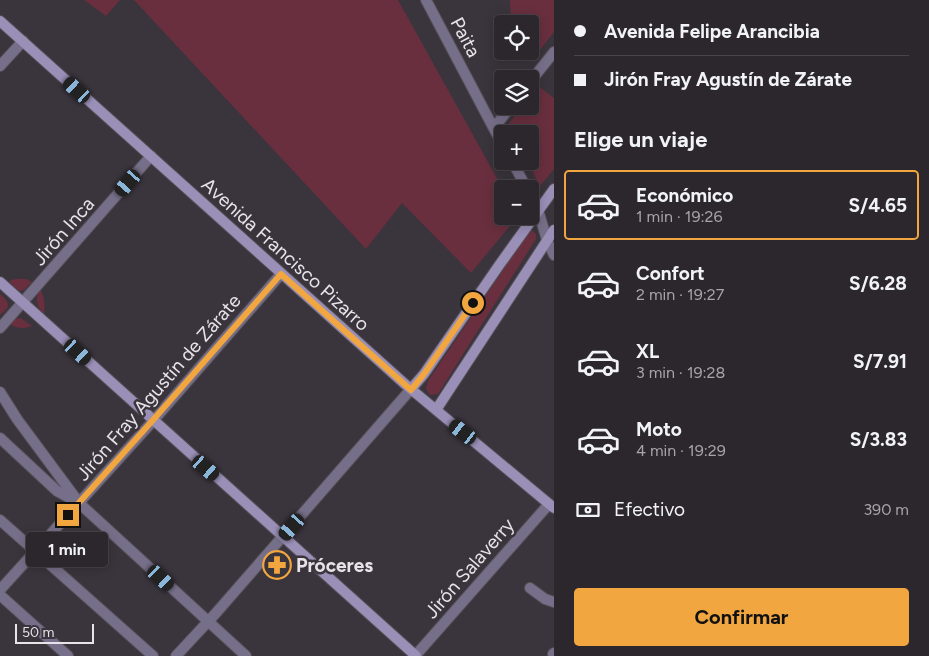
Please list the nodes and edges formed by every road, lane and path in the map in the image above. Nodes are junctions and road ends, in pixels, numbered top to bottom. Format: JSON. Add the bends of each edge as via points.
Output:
{"nodes":[{"id":1,"x":426,"y":0,"type":"edge"},
{"id":2,"x":0,"y":21,"type":"edge"},
{"id":3,"x":22,"y":41,"type":"junction"},
{"id":4,"x":554,"y":52,"type":"edge"},
{"id":5,"x":0,"y":66,"type":"edge"},
{"id":6,"x":539,"y":71,"type":"edge"},
{"id":7,"x":504,"y":115,"type":"edge"},
{"id":8,"x":496,"y":125,"type":"edge"},
{"id":9,"x":494,"y":128,"type":"edge"},
{"id":10,"x":151,"y":156,"type":"junction"},
{"id":11,"x":554,"y":189,"type":"edge"},
{"id":12,"x":539,"y":209,"type":"edge"},
{"id":13,"x":539,"y":213,"type":"edge"},
{"id":14,"x":528,"y":225,"type":"edge"},
{"id":15,"x":554,"y":230,"type":"edge"},
{"id":16,"x":551,"y":247,"type":"edge"},
{"id":17,"x":281,"y":274,"type":"junction"},
{"id":18,"x":0,"y":282,"type":"edge"},
{"id":19,"x":23,"y":303,"type":"junction"},
{"id":20,"x":0,"y":328,"type":"edge"},
{"id":21,"x":411,"y":390,"type":"junction"},
{"id":22,"x":0,"y":392,"type":"edge"},
{"id":23,"x":436,"y":410,"type":"junction"},
{"id":24,"x":153,"y":420,"type":"junction"},
{"id":25,"x":0,"y":438,"type":"edge"},
{"id":26,"x":79,"y":503,"type":"junction"},
{"id":27,"x":551,"y":506,"type":"edge"},
{"id":28,"x":0,"y":520,"type":"edge"},
{"id":29,"x":283,"y":536,"type":"junction"},
{"id":30,"x":35,"y":550,"type":"junction"},
{"id":31,"x":530,"y":588,"type":"dead end"},
{"id":32,"x":0,"y":590,"type":"edge"},
{"id":33,"x":0,"y":595,"type":"edge"},
{"id":34,"x":554,"y":602,"type":"edge"},
{"id":35,"x":208,"y":621,"type":"junction"},
{"id":36,"x":68,"y":656,"type":"edge"},
{"id":37,"x":153,"y":656,"type":"edge"},
{"id":38,"x":176,"y":656,"type":"edge"},
{"id":39,"x":246,"y":656,"type":"edge"},
{"id":40,"x":416,"y":656,"type":"edge"}],
"edges":[{"from":1,"to":9,"type":"street","name":"Paita"},
{"from":2,"to":3,"type":"main road","name":"Avenida Francisco Pizarro"},
{"from":3,"to":5,"type":"street"},
{"from":3,"to":10,"type":"main road","name":"Avenida Francisco Pizarro"},
{"from":4,"to":6,"type":"street"},
{"from":7,"to":8,"type":"street"},
{"from":10,"to":17,"type":"main road","name":"Avenida Francisco Pizarro"},
{"from":10,"to":19,"type":"street","name":"Jirón Inca"},
{"from":11,"to":12,"type":"main road"},
{"from":13,"to":16,"type":"street"},
{"from":14,"to":21,"type":"main road"},
{"from":15,"to":16,"type":"main road"},
{"from":16,"to":23,"type":"main road"},
{"from":17,"to":21,"type":"main road","name":"Avenida Francisco Pizarro"},
{"from":17,"to":24,"type":"street","name":"Jirón Fray Agustín de Zárate"},
{"from":18,"to":19,"type":"main road"},
{"from":19,"to":20,"type":"street","name":"Jirón Inca"},
{"from":19,"to":24,"type":"main road"},
{"from":21,"to":23,"type":"main road","name":"Avenida Francisco Pizarro"},
{"from":21,"to":29,"type":"street"},
{"from":22,"to":26,"type":"street"},
{"from":23,"to":27,"type":"main road","name":"Avenida Francisco Pizarro"},
{"from":24,"to":26,"type":"street","name":"Jirón Fray Agustín de Zárate"},
{"from":24,"to":29,"type":"main road"},
{"from":25,"to":26,"type":"street","via":[[57,491]]},
{"from":26,"to":30,"type":"street","name":"Jirón Fray Agustín de Zárate"},
{"from":26,"to":35,"type":"street"},
{"from":27,"to":40,"type":"street","name":"Jirón Salaverry"},
{"from":28,"to":30,"type":"street"},
{"from":29,"to":35,"type":"street"},
{"from":29,"to":40,"type":"main road"},
{"from":30,"to":32,"type":"street","name":"Jirón Fray Agustín de Zárate"},
{"from":30,"to":37,"type":"street"},
{"from":31,"to":34,"type":"street"},
{"from":33,"to":36,"type":"street"},
{"from":35,"to":38,"type":"street"},
{"from":35,"to":39,"type":"street"}]}
